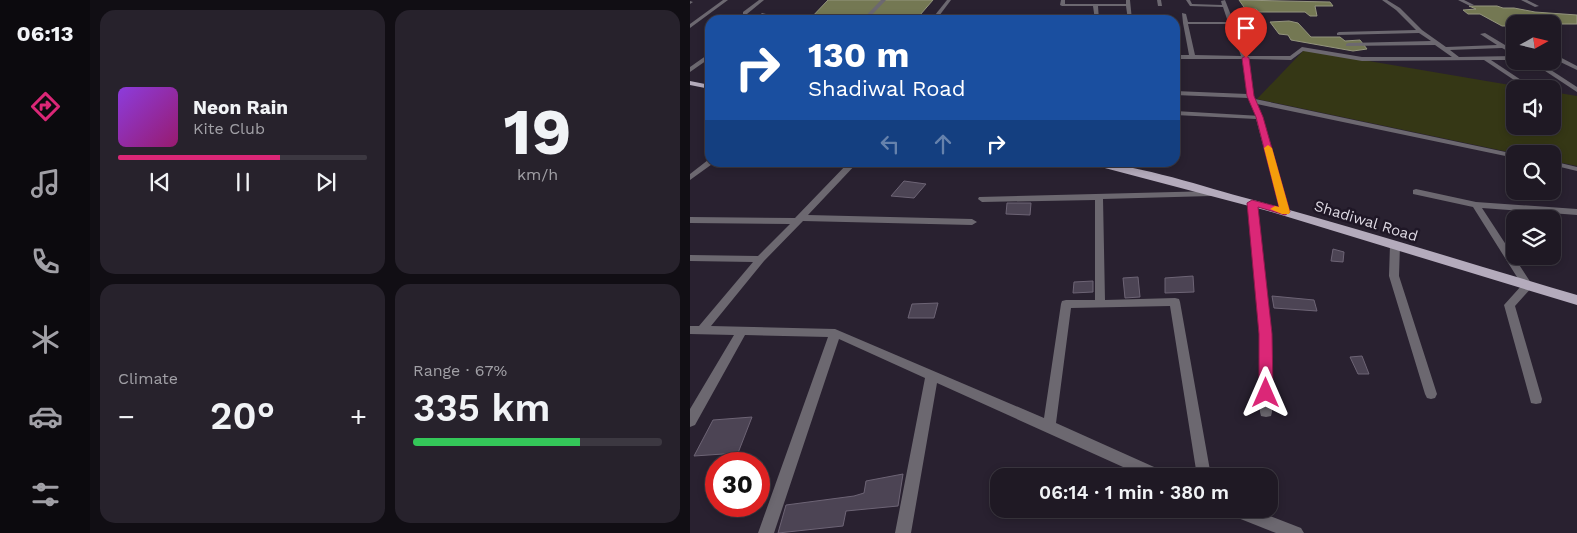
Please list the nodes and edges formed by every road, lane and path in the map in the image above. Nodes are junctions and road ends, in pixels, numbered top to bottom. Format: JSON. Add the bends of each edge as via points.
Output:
{"nodes":[{"id":1,"x":726,"y":0,"type":"edge"},
{"id":2,"x":762,"y":0,"type":"edge"},
{"id":3,"x":884,"y":0,"type":"edge"},
{"id":4,"x":949,"y":0,"type":"edge"},
{"id":5,"x":1063,"y":0,"type":"edge"},
{"id":6,"x":1188,"y":0,"type":"edge"},
{"id":7,"x":1384,"y":0,"type":"edge"},
{"id":8,"x":1460,"y":0,"type":"edge"},
{"id":9,"x":1523,"y":0,"type":"edge"},
{"id":10,"x":1128,"y":2,"type":"edge"},
{"id":11,"x":1224,"y":3,"type":"edge"},
{"id":12,"x":1095,"y":5,"type":"junction"},
{"id":13,"x":1472,"y":5,"type":"dead end"},
{"id":14,"x":1537,"y":6,"type":"dead end"},
{"id":15,"x":745,"y":13,"type":"dead end"},
{"id":16,"x":1184,"y":14,"type":"dead end"},
{"id":17,"x":705,"y":15,"type":"edge"},
{"id":18,"x":705,"y":15,"type":"edge"},
{"id":19,"x":869,"y":15,"type":"edge"},
{"id":20,"x":937,"y":15,"type":"edge"},
{"id":21,"x":1096,"y":15,"type":"edge"},
{"id":22,"x":1129,"y":15,"type":"edge"},
{"id":23,"x":1185,"y":23,"type":"junction"},
{"id":24,"x":1232,"y":23,"type":"junction"},
{"id":25,"x":690,"y":26,"type":"edge"},
{"id":26,"x":1420,"y":32,"type":"junction"},
{"id":27,"x":1339,"y":34,"type":"dead end"},
{"id":28,"x":1483,"y":34,"type":"dead end"},
{"id":29,"x":1435,"y":43,"type":"junction"},
{"id":30,"x":1348,"y":45,"type":"dead end"},
{"id":31,"x":1504,"y":46,"type":"joint"},
{"id":32,"x":1443,"y":49,"type":"junction"},
{"id":33,"x":1180,"y":57,"type":"edge"},
{"id":34,"x":1192,"y":57,"type":"junction"},
{"id":35,"x":1561,"y":57,"type":"edge"},
{"id":36,"x":1246,"y":58,"type":"junction"},
{"id":37,"x":1506,"y":58,"type":"edge"},
{"id":38,"x":1577,"y":58,"type":"edge"},
{"id":39,"x":705,"y":59,"type":"edge"},
{"id":40,"x":1459,"y":59,"type":"junction"},
{"id":41,"x":1486,"y":59,"type":"junction"},
{"id":42,"x":1561,"y":60,"type":"edge"},
{"id":43,"x":1577,"y":68,"type":"edge"},
{"id":44,"x":690,"y":70,"type":"edge"},
{"id":45,"x":1547,"y":70,"type":"edge"},
{"id":46,"x":1518,"y":80,"type":"edge"},
{"id":47,"x":690,"y":83,"type":"edge"},
{"id":48,"x":1568,"y":84,"type":"junction"},
{"id":49,"x":1577,"y":84,"type":"edge"},
{"id":50,"x":705,"y":86,"type":"edge"},
{"id":51,"x":1577,"y":90,"type":"edge"},
{"id":52,"x":1180,"y":93,"type":"edge"},
{"id":53,"x":1252,"y":99,"type":"junction"},
{"id":54,"x":1180,"y":113,"type":"edge"},
{"id":55,"x":1260,"y":117,"type":"junction"},
{"id":56,"x":1506,"y":154,"type":"edge"},
{"id":57,"x":1561,"y":166,"type":"edge"},
{"id":58,"x":705,"y":167,"type":"edge"},
{"id":59,"x":849,"y":167,"type":"edge"},
{"id":60,"x":1110,"y":167,"type":"edge"},
{"id":61,"x":1577,"y":169,"type":"edge"},
{"id":62,"x":690,"y":178,"type":"edge"},
{"id":63,"x":1416,"y":192,"type":"dead end"},
{"id":64,"x":1211,"y":193,"type":"junction"},
{"id":65,"x":1098,"y":197,"type":"junction"},
{"id":66,"x":982,"y":199,"type":"dead end"},
{"id":67,"x":1252,"y":203,"type":"junction"},
{"id":68,"x":1476,"y":205,"type":"junction"},
{"id":69,"x":1285,"y":212,"type":"junction"},
{"id":70,"x":1577,"y":212,"type":"edge"},
{"id":71,"x":690,"y":220,"type":"edge"},
{"id":72,"x":800,"y":220,"type":"junction"},
{"id":73,"x":972,"y":222,"type":"dead end"},
{"id":74,"x":1395,"y":245,"type":"junction"},
{"id":75,"x":690,"y":258,"type":"edge"},
{"id":76,"x":761,"y":259,"type":"junction"},
{"id":77,"x":1528,"y":286,"type":"junction"},
{"id":78,"x":1577,"y":300,"type":"edge"},
{"id":79,"x":1100,"y":304,"type":"junction"},
{"id":80,"x":696,"y":330,"type":"edge"},
{"id":81,"x":742,"y":331,"type":"junction"},
{"id":82,"x":835,"y":333,"type":"junction"},
{"id":83,"x":932,"y":375,"type":"junction"},
{"id":84,"x":1431,"y":394,"type":"dead end"},
{"id":85,"x":1536,"y":399,"type":"dead end"},
{"id":86,"x":1266,"y":412,"type":"dead end"},
{"id":87,"x":690,"y":421,"type":"edge"},
{"id":88,"x":1050,"y":426,"type":"junction"},
{"id":89,"x":1141,"y":468,"type":"edge"},
{"id":90,"x":1203,"y":468,"type":"edge"},
{"id":91,"x":1257,"y":518,"type":"edge"},
{"id":92,"x":766,"y":533,"type":"edge"},
{"id":93,"x":903,"y":533,"type":"edge"},
{"id":94,"x":1296,"y":533,"type":"edge"}],
"edges":[{"from":1,"to":17,"type":"street"},
{"from":2,"to":15,"type":"street"},
{"from":3,"to":19,"type":"street"},
{"from":4,"to":20,"type":"street"},
{"from":5,"to":12,"type":"street","via":[[1062,5]]},
{"from":6,"to":11,"type":"street","via":[[1190,5]]},
{"from":7,"to":26,"type":"street","via":[[1398,9]]},
{"from":8,"to":13,"type":"street"},
{"from":9,"to":14,"type":"street"},
{"from":10,"to":12,"type":"street"},
{"from":10,"to":22,"type":"street"},
{"from":11,"to":24,"type":"street"},
{"from":12,"to":21,"type":"street"},
{"from":16,"to":23,"type":"street"},
{"from":18,"to":25,"type":"street"},
{"from":23,"to":24,"type":"street"},
{"from":23,"to":34,"type":"street"},
{"from":24,"to":36,"type":"street"},
{"from":26,"to":27,"type":"street"},
{"from":26,"to":29,"type":"street"},
{"from":28,"to":31,"type":"street"},
{"from":29,"to":30,"type":"street"},
{"from":29,"to":32,"type":"street"},
{"from":31,"to":32,"type":"street"},
{"from":32,"to":40,"type":"street"},
{"from":33,"to":34,"type":"street"},
{"from":34,"to":36,"type":"street"},
{"from":35,"to":38,"type":"street"},
{"from":36,"to":40,"type":"street","via":[[1291,58],[1302,49],[1362,59]]},
{"from":36,"to":53,"type":"street"},
{"from":37,"to":41,"type":"street"},
{"from":39,"to":44,"type":"street"},
{"from":40,"to":41,"type":"street"},
{"from":41,"to":46,"type":"street"},
{"from":42,"to":43,"type":"street"},
{"from":45,"to":48,"type":"street"},
{"from":47,"to":50,"type":"main road"},
{"from":48,"to":49,"type":"street"},
{"from":48,"to":51,"type":"street"},
{"from":52,"to":53,"type":"street"},
{"from":53,"to":55,"type":"street"},
{"from":53,"to":56,"type":"street"},
{"from":54,"to":55,"type":"street"},
{"from":55,"to":69,"type":"street"},
{"from":57,"to":61,"type":"street"},
{"from":58,"to":62,"type":"street"},
{"from":59,"to":72,"type":"street"},
{"from":60,"to":64,"type":"main road","name":"Shadiwal Road"},
{"from":63,"to":68,"type":"street"},
{"from":64,"to":65,"type":"street"},
{"from":64,"to":67,"type":"main road","name":"Shadiwal Road"},
{"from":65,"to":66,"type":"street"},
{"from":65,"to":79,"type":"street"},
{"from":67,"to":69,"type":"main road","name":"Shadiwal Road"},
{"from":67,"to":86,"type":"street","via":[[1266,334]]},
{"from":68,"to":70,"type":"street"},
{"from":68,"to":77,"type":"street"},
{"from":69,"to":74,"type":"main road","name":"Shadiwal Road"},
{"from":71,"to":72,"type":"street"},
{"from":72,"to":73,"type":"street"},
{"from":72,"to":76,"type":"street"},
{"from":74,"to":77,"type":"main road","name":"Shadiwal Road"},
{"from":74,"to":84,"type":"street","via":[[1394,276]]},
{"from":75,"to":76,"type":"street"},
{"from":76,"to":80,"type":"street"},
{"from":77,"to":78,"type":"main road","name":"Shadiwal Road"},
{"from":77,"to":85,"type":"street","via":[[1509,305]]},
{"from":79,"to":88,"type":"street","via":[[1066,304]]},
{"from":79,"to":90,"type":"street","via":[[1175,302]]},
{"from":80,"to":81,"type":"street"},
{"from":81,"to":82,"type":"street"},
{"from":81,"to":87,"type":"street"},
{"from":82,"to":83,"type":"street"},
{"from":82,"to":92,"type":"street"},
{"from":83,"to":88,"type":"street"},
{"from":83,"to":93,"type":"street"},
{"from":88,"to":89,"type":"street"},
{"from":91,"to":94,"type":"street"}]}
